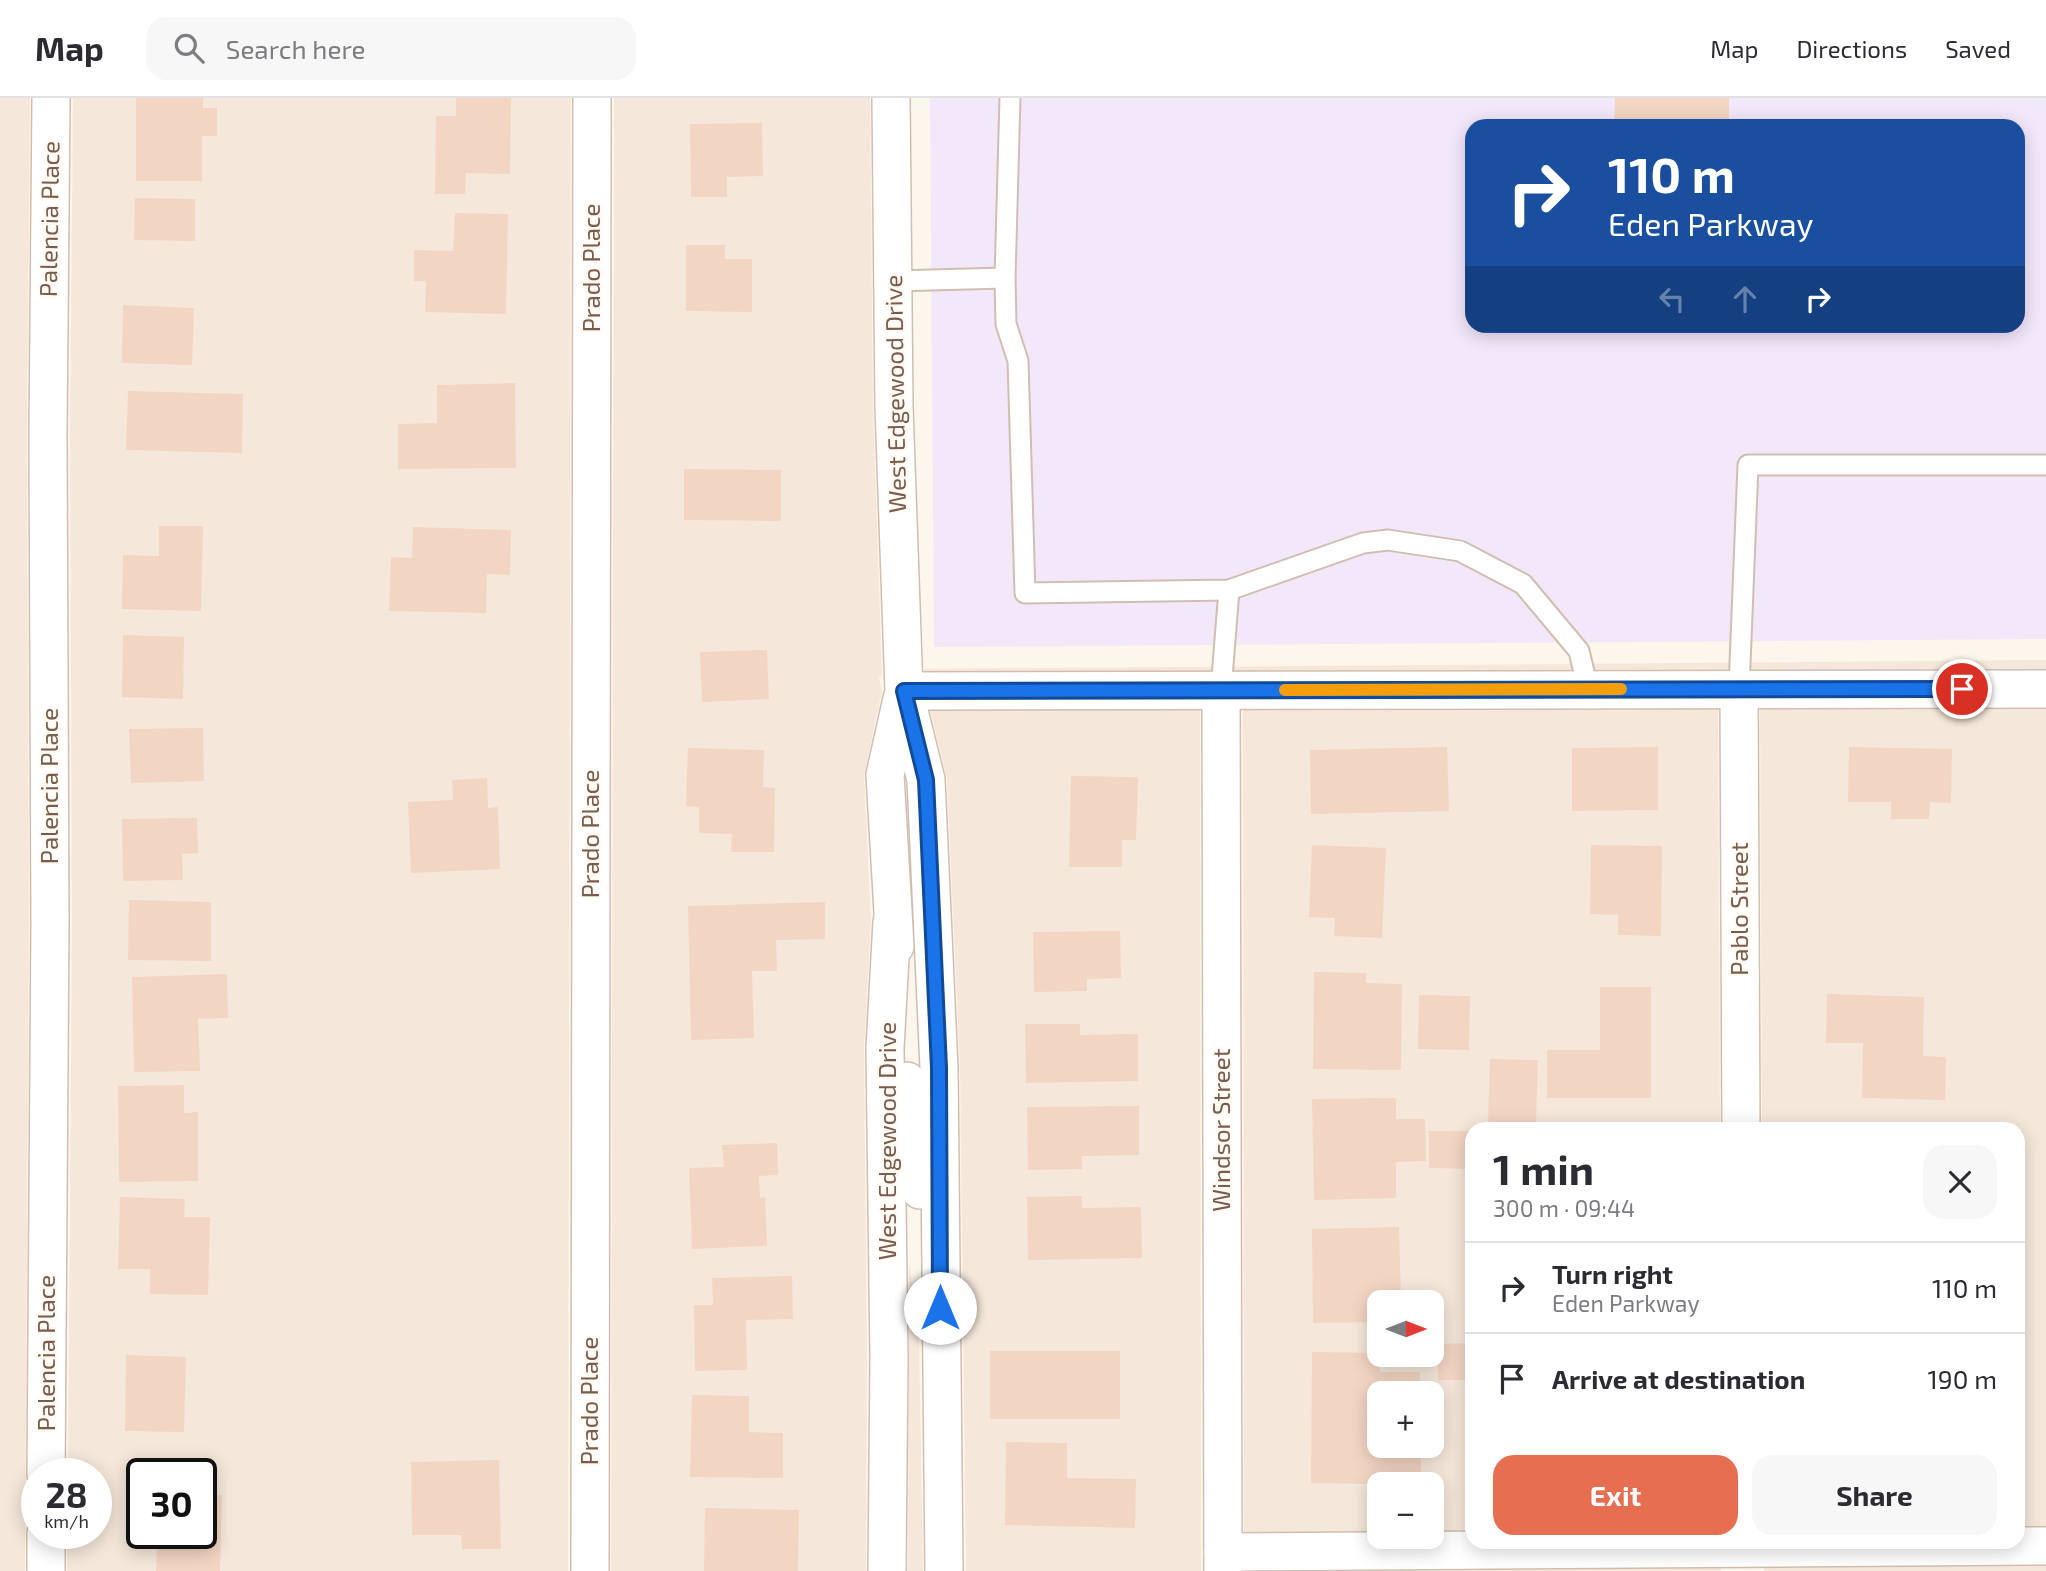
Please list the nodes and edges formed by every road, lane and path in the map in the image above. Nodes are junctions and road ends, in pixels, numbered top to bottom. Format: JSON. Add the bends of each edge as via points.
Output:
{"nodes":[{"id":1,"x":51,"y":98,"type":"edge"},
{"id":2,"x":593,"y":98,"type":"edge"},
{"id":3,"x":891,"y":98,"type":"edge"},
{"id":4,"x":1010,"y":98,"type":"edge"},
{"id":5,"x":1005,"y":278,"type":"junction"},
{"id":6,"x":894,"y":281,"type":"junction"},
{"id":7,"x":2046,"y":465,"type":"edge"},
{"id":8,"x":1229,"y":590,"type":"junction"},
{"id":9,"x":1588,"y":689,"type":"junction"},
{"id":10,"x":1739,"y":689,"type":"junction"},
{"id":11,"x":2046,"y":689,"type":"edge"},
{"id":12,"x":1221,"y":690,"type":"junction"},
{"id":13,"x":904,"y":691,"type":"junction"},
{"id":14,"x":892,"y":922,"type":"junction"},
{"id":15,"x":1741,"y":1122,"type":"edge"},
{"id":16,"x":941,"y":1334,"type":"junction"},
{"id":17,"x":46,"y":1458,"type":"edge"},
{"id":18,"x":2046,"y":1546,"type":"edge"},
{"id":19,"x":2025,"y":1547,"type":"edge"},
{"id":20,"x":46,"y":1549,"type":"edge"},
{"id":21,"x":1932,"y":1549,"type":"edge"},
{"id":22,"x":1743,"y":1554,"type":"edge"},
{"id":23,"x":1223,"y":1562,"type":"edge"},
{"id":24,"x":46,"y":1571,"type":"edge"},
{"id":25,"x":590,"y":1571,"type":"edge"},
{"id":26,"x":887,"y":1571,"type":"edge"},
{"id":27,"x":944,"y":1571,"type":"edge"}],
"edges":[{"from":1,"to":17,"type":"street","name":"Palencia Place"},
{"from":2,"to":25,"type":"street","name":"Prado Place"},
{"from":3,"to":6,"type":"street","name":"West Edgewood Drive"},
{"from":4,"to":5,"type":"lane"},
{"from":5,"to":6,"type":"lane"},
{"from":5,"to":8,"type":"lane","via":[[1006,324],[1018,361],[1025,593]]},
{"from":6,"to":13,"type":"street","name":"West Edgewood Drive"},
{"from":7,"to":10,"type":"lane","via":[[1748,465]]},
{"from":8,"to":9,"type":"lane","via":[[1363,543],[1388,540],[1460,551],[1523,584],[1579,651]]},
{"from":8,"to":12,"type":"lane"},
{"from":9,"to":10,"type":"street"},
{"from":9,"to":12,"type":"street"},
{"from":10,"to":11,"type":"street"},
{"from":10,"to":15,"type":"street","name":"Pablo Street"},
{"from":12,"to":13,"type":"street"},
{"from":12,"to":23,"type":"street","name":"Windsor Street"},
{"from":13,"to":14,"type":"street","name":"West Edgewood Drive","via":[[885,775]]},
{"from":13,"to":16,"type":"street","name":"West Edgewood Drive","via":[[926,780],[939,1068]]},
{"from":14,"to":16,"type":"street","name":"West Edgewood Drive","via":[[909,1114]]},
{"from":14,"to":26,"type":"street","name":"West Edgewood Drive","via":[[885,1048]]},
{"from":16,"to":27,"type":"street","name":"West Edgewood Drive"},
{"from":18,"to":19,"type":"street"},
{"from":20,"to":24,"type":"street"},
{"from":21,"to":22,"type":"street"},
{"from":22,"to":23,"type":"street"}]}
